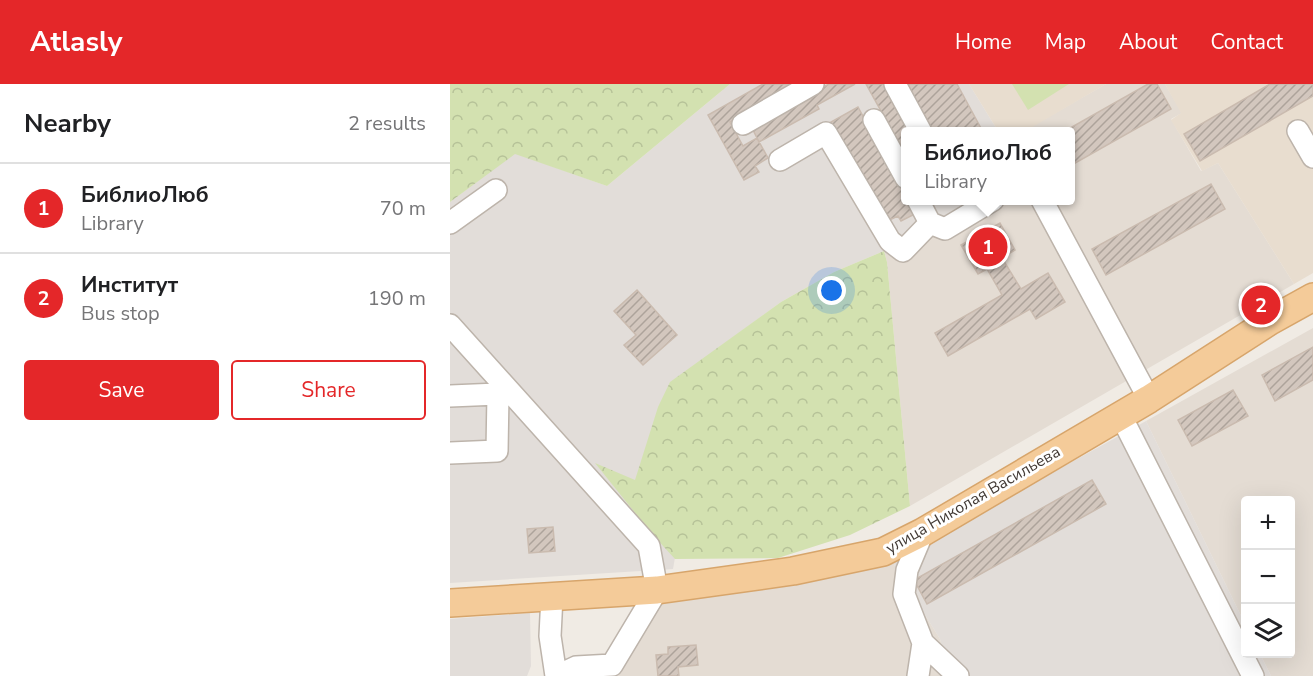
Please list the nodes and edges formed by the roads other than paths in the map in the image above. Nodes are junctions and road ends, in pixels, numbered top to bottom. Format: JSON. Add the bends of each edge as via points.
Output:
{"nodes":[{"id":1,"x":813,"y":84,"type":"edge"},
{"id":2,"x":895,"y":84,"type":"edge"},
{"id":3,"x":874,"y":120,"type":"dead end"},
{"id":4,"x":743,"y":124,"type":"dead end"},
{"id":5,"x":918,"y":127,"type":"edge"},
{"id":6,"x":1298,"y":131,"type":"dead end"},
{"id":7,"x":1313,"y":157,"type":"edge"},
{"id":8,"x":780,"y":160,"type":"dead end"},
{"id":9,"x":901,"y":169,"type":"edge"},
{"id":10,"x":496,"y":190,"type":"dead end"},
{"id":11,"x":920,"y":205,"type":"edge"},
{"id":12,"x":986,"y":205,"type":"edge"},
{"id":13,"x":1044,"y":205,"type":"edge"},
{"id":14,"x":450,"y":223,"type":"edge"},
{"id":15,"x":930,"y":223,"type":"junction"},
{"id":16,"x":1313,"y":297,"type":"edge"},
{"id":17,"x":450,"y":325,"type":"edge"},
{"id":18,"x":450,"y":396,"type":"edge"},
{"id":19,"x":1149,"y":399,"type":"junction"},
{"id":20,"x":1120,"y":414,"type":"junction"},
{"id":21,"x":450,"y":453,"type":"edge"},
{"id":22,"x":923,"y":531,"type":"junction"},
{"id":23,"x":657,"y":590,"type":"junction"},
{"id":24,"x":552,"y":596,"type":"junction"},
{"id":25,"x":450,"y":603,"type":"edge"},
{"id":26,"x":923,"y":643,"type":"junction"},
{"id":27,"x":577,"y":671,"type":"edge"},
{"id":28,"x":556,"y":676,"type":"edge"},
{"id":29,"x":918,"y":676,"type":"edge"},
{"id":30,"x":958,"y":676,"type":"edge"},
{"id":31,"x":1252,"y":676,"type":"edge"}],
"edges":[{"from":1,"to":4,"type":"street"},
{"from":2,"to":5,"type":"street"},
{"from":3,"to":9,"type":"street"},
{"from":6,"to":7,"type":"street"},
{"from":8,"to":15,"type":"street","via":[[826,133],[890,241],[903,251]]},
{"from":10,"to":14,"type":"street"},
{"from":11,"to":15,"type":"street"},
{"from":12,"to":15,"type":"street","via":[[945,229]]},
{"from":13,"to":19,"type":"street"},
{"from":16,"to":19,"type":"main road","name":"улица Николая Васильева"},
{"from":17,"to":23,"type":"street","via":[[650,546]]},
{"from":18,"to":21,"type":"street","via":[[498,394],[497,451]]},
{"from":19,"to":20,"type":"main road","name":"улица Николая Васильева"},
{"from":20,"to":22,"type":"main road","name":"улица Николая Васильева"},
{"from":20,"to":31,"type":"street"},
{"from":22,"to":23,"type":"main road","name":"улица Николая Васильева","via":[[883,552],[854,560]]},
{"from":22,"to":26,"type":"street","via":[[907,570],[904,594]]},
{"from":23,"to":24,"type":"main road","name":"улица Николая Васильева"},
{"from":23,"to":27,"type":"street","via":[[612,665]]},
{"from":24,"to":25,"type":"main road","name":"улица Николая Васильева"},
{"from":24,"to":28,"type":"street","via":[[550,636]]},
{"from":26,"to":29,"type":"street"},
{"from":26,"to":30,"type":"street"},
{"from":27,"to":28,"type":"street"}]}
